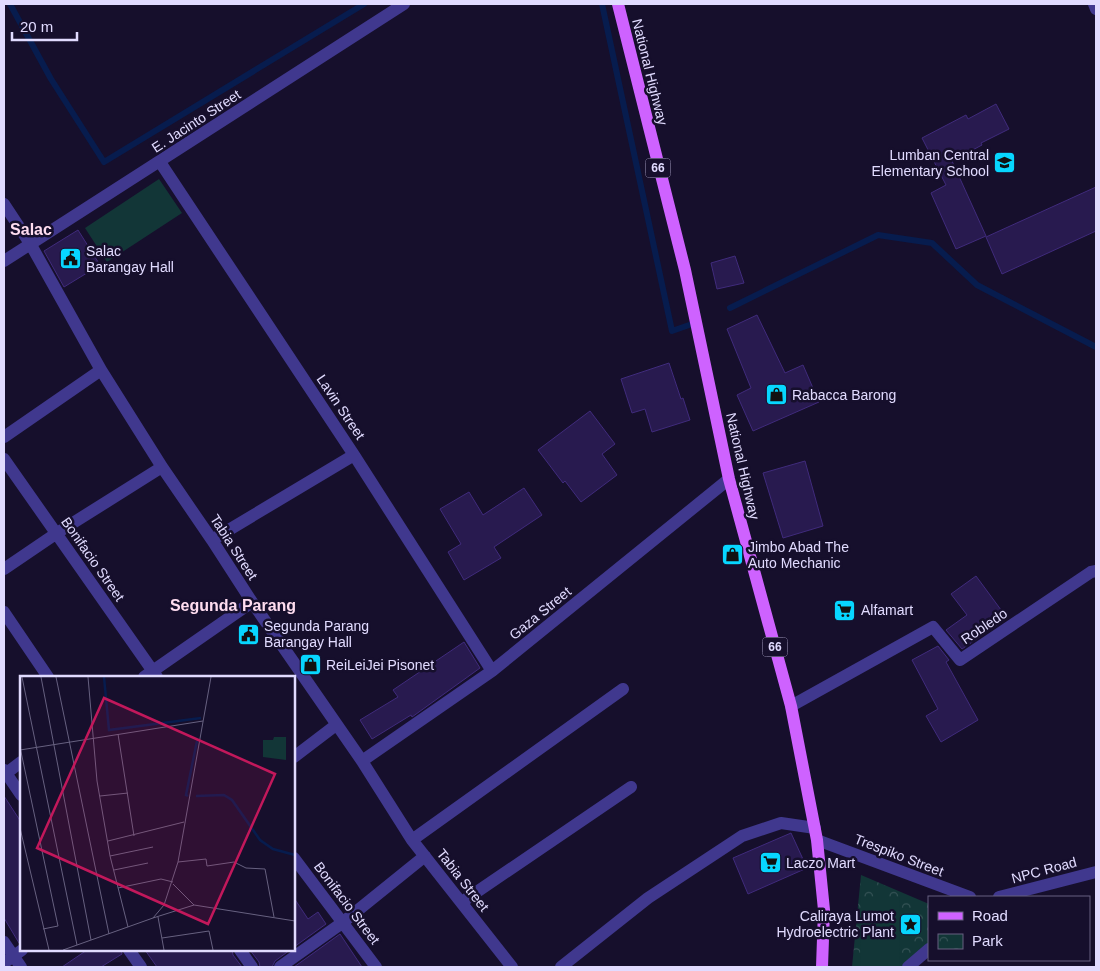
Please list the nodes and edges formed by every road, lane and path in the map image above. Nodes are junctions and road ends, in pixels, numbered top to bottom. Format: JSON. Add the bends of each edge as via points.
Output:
{"nodes":[{"id":1,"x":404,"y":4,"type":"edge"},
{"id":2,"x":618,"y":4,"type":"edge"},
{"id":3,"x":1094,"y":4,"type":"edge"},
{"id":4,"x":1096,"y":9,"type":"edge"},
{"id":5,"x":160,"y":162,"type":"junction"},
{"id":6,"x":4,"y":204,"type":"edge"},
{"id":7,"x":31,"y":245,"type":"junction"},
{"id":8,"x":4,"y":261,"type":"edge"},
{"id":9,"x":101,"y":370,"type":"junction"},
{"id":10,"x":4,"y":437,"type":"edge"},
{"id":11,"x":354,"y":455,"type":"junction"},
{"id":12,"x":4,"y":459,"type":"edge"},
{"id":13,"x":162,"y":467,"type":"junction"},
{"id":14,"x":729,"y":479,"type":"junction"},
{"id":15,"x":57,"y":533,"type":"junction"},
{"id":16,"x":212,"y":540,"type":"junction"},
{"id":17,"x":4,"y":569,"type":"edge"},
{"id":18,"x":1096,"y":571,"type":"edge"},
{"id":19,"x":252,"y":602,"type":"junction"},
{"id":20,"x":4,"y":612,"type":"edge"},
{"id":21,"x":492,"y":671,"type":"junction"},
{"id":22,"x":151,"y":675,"type":"edge"},
{"id":23,"x":47,"y":676,"type":"edge"},
{"id":24,"x":623,"y":688,"type":"dead end"},
{"id":25,"x":791,"y":706,"type":"junction"},
{"id":26,"x":336,"y":725,"type":"junction"},
{"id":27,"x":295,"y":756,"type":"edge"},
{"id":28,"x":362,"y":761,"type":"junction"},
{"id":29,"x":20,"y":763,"type":"edge"},
{"id":30,"x":4,"y":773,"type":"edge"},
{"id":31,"x":631,"y":787,"type":"dead end"},
{"id":32,"x":20,"y":794,"type":"edge"},
{"id":33,"x":816,"y":834,"type":"junction"},
{"id":34,"x":412,"y":840,"type":"junction"},
{"id":35,"x":425,"y":856,"type":"junction"},
{"id":36,"x":295,"y":859,"type":"edge"},
{"id":37,"x":1096,"y":872,"type":"edge"},
{"id":38,"x":968,"y":896,"type":"edge"},
{"id":39,"x":1003,"y":896,"type":"edge"},
{"id":40,"x":462,"y":902,"type":"junction"},
{"id":41,"x":342,"y":923,"type":"junction"},
{"id":42,"x":4,"y":942,"type":"edge"},
{"id":43,"x":928,"y":950,"type":"edge"},
{"id":44,"x":130,"y":951,"type":"edge"},
{"id":45,"x":241,"y":951,"type":"edge"},
{"id":46,"x":13,"y":956,"type":"edge"},
{"id":47,"x":21,"y":967,"type":"edge"},
{"id":48,"x":141,"y":967,"type":"edge"},
{"id":49,"x":252,"y":967,"type":"edge"},
{"id":50,"x":280,"y":967,"type":"edge"},
{"id":51,"x":376,"y":967,"type":"edge"},
{"id":52,"x":512,"y":967,"type":"edge"},
{"id":53,"x":561,"y":967,"type":"edge"},
{"id":54,"x":822,"y":967,"type":"edge"},
{"id":55,"x":908,"y":967,"type":"edge"}],
"edges":[{"from":1,"to":5,"type":"street","name":"E. Jacinto Street"},
{"from":2,"to":14,"type":"main road","name":"National Highway","number":"66","via":[[685,270]]},
{"from":3,"to":4,"type":"street"},
{"from":5,"to":7,"type":"street","name":"E. Jacinto Street"},
{"from":5,"to":11,"type":"street","name":"Lavin Street"},
{"from":6,"to":7,"type":"street","name":"Tabia Street"},
{"from":7,"to":8,"type":"street","name":"E. Jacinto Street"},
{"from":7,"to":9,"type":"street","name":"Tabia Street"},
{"from":9,"to":10,"type":"street"},
{"from":9,"to":13,"type":"street","name":"Tabia Street"},
{"from":11,"to":16,"type":"street"},
{"from":11,"to":21,"type":"street","name":"Lavin Street"},
{"from":12,"to":15,"type":"street","name":"Bonifacio Street"},
{"from":13,"to":15,"type":"street"},
{"from":13,"to":16,"type":"street","name":"Tabia Street"},
{"from":14,"to":21,"type":"street","name":"Gaza Street"},
{"from":14,"to":25,"type":"main road","name":"National Highway","number":"66"},
{"from":15,"to":17,"type":"street"},
{"from":15,"to":22,"type":"street","name":"Bonifacio Street"},
{"from":16,"to":19,"type":"street","name":"Tabia Street"},
{"from":18,"to":25,"type":"street","name":"Robledo","via":[[960,660],[933,627]]},
{"from":19,"to":22,"type":"street"},
{"from":19,"to":26,"type":"street","name":"Tabia Street"},
{"from":20,"to":23,"type":"street"},
{"from":21,"to":28,"type":"street","name":"Gaza Street"},
{"from":24,"to":34,"type":"street"},
{"from":25,"to":33,"type":"main road","name":"National Highway","number":"66"},
{"from":26,"to":27,"type":"street"},
{"from":26,"to":28,"type":"street","name":"Tabia Street"},
{"from":28,"to":34,"type":"street","name":"Tabia Street"},
{"from":29,"to":30,"type":"street"},
{"from":30,"to":32,"type":"street"},
{"from":31,"to":40,"type":"street"},
{"from":33,"to":38,"type":"street","name":"Trespiko Street"},
{"from":33,"to":53,"type":"street","name":"Trespiko Street","via":[[781,823],[742,836],[648,898]]},
{"from":33,"to":54,"type":"main road","name":"National Highway","number":"66","via":[[824,910]]},
{"from":34,"to":35,"type":"street","name":"Tabia Street"},
{"from":35,"to":40,"type":"street","name":"Tabia Street"},
{"from":35,"to":41,"type":"street"},
{"from":36,"to":41,"type":"street","name":"Bonifacio Street"},
{"from":37,"to":39,"type":"street","name":"NPC Road"},
{"from":40,"to":52,"type":"street","name":"Tabia Street"},
{"from":41,"to":50,"type":"street"},
{"from":41,"to":51,"type":"street","name":"Bonifacio Street"},
{"from":42,"to":46,"type":"street"},
{"from":43,"to":55,"type":"street"},
{"from":44,"to":48,"type":"street"},
{"from":45,"to":49,"type":"street"},
{"from":46,"to":47,"type":"street"}]}
